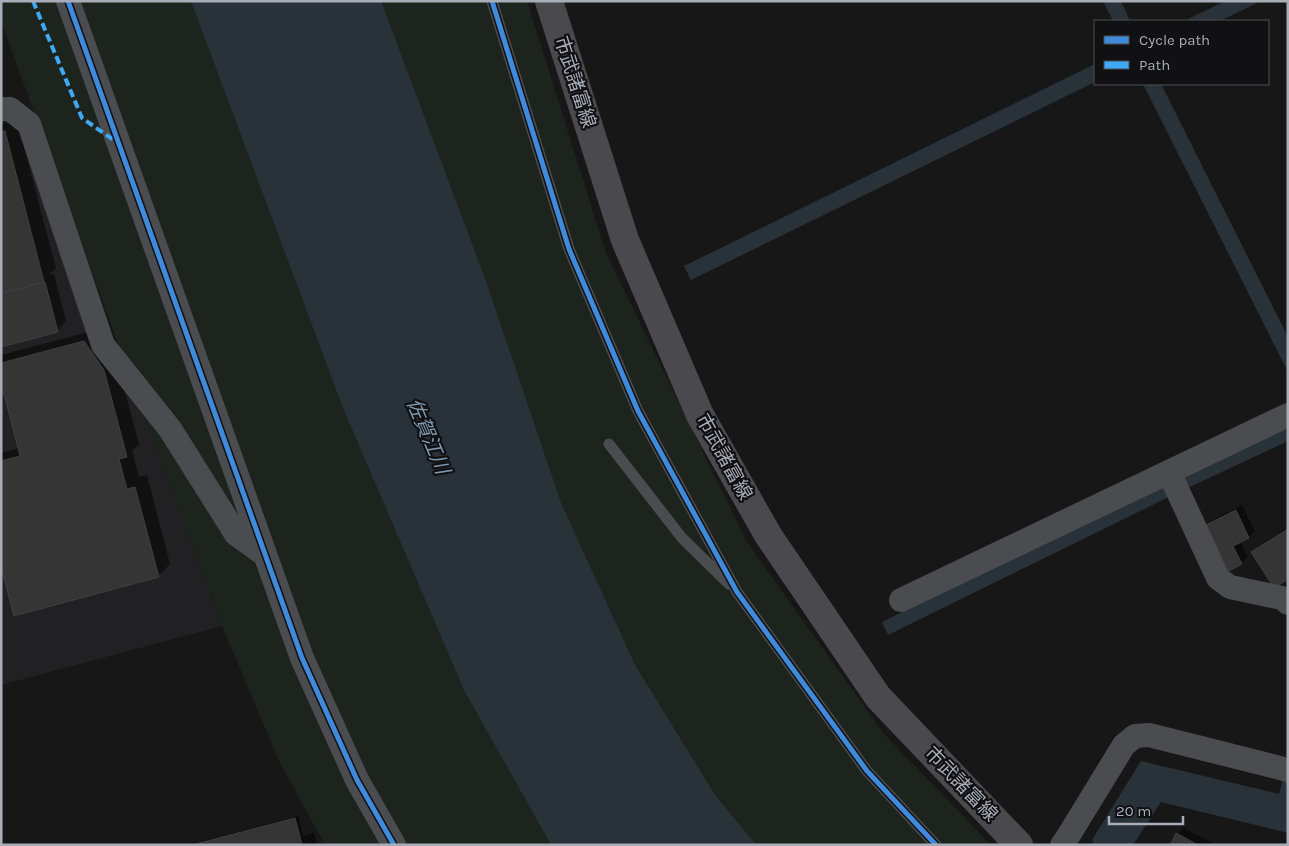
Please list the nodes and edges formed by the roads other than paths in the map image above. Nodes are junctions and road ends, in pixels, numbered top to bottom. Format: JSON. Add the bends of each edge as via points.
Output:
{"nodes":[{"id":1,"x":68,"y":1,"type":"edge"},
{"id":2,"x":492,"y":1,"type":"edge"},
{"id":3,"x":549,"y":1,"type":"edge"},
{"id":4,"x":1,"y":109,"type":"edge"},
{"id":5,"x":1288,"y":415,"type":"edge"},
{"id":6,"x":610,"y":444,"type":"dead end"},
{"id":7,"x":1174,"y":481,"type":"junction"},
{"id":8,"x":266,"y":555,"type":"junction"},
{"id":9,"x":737,"y":592,"type":"junction"},
{"id":10,"x":902,"y":600,"type":"dead end"},
{"id":11,"x":1288,"y":604,"type":"edge"},
{"id":12,"x":1284,"y":769,"type":"edge"},
{"id":13,"x":394,"y":845,"type":"edge"},
{"id":14,"x":936,"y":845,"type":"edge"},
{"id":15,"x":1019,"y":845,"type":"edge"},
{"id":16,"x":1062,"y":845,"type":"edge"}],
"edges":[{"from":1,"to":8,"type":"street"},
{"from":2,"to":9,"type":"lane","via":[[569,249],[638,411]]},
{"from":3,"to":15,"type":"main road","name":"市武諸富線","via":[[625,240],[700,415],[768,535],[878,697]]},
{"from":4,"to":8,"type":"street","via":[[10,109],[29,124],[103,345],[170,429],[236,534]]},
{"from":5,"to":7,"type":"street"},
{"from":6,"to":9,"type":"lane","via":[[682,538]]},
{"from":7,"to":10,"type":"street"},
{"from":7,"to":11,"type":"street","via":[[1218,578],[1230,587],[1282,598]]},
{"from":8,"to":13,"type":"street","via":[[302,658],[357,780]]},
{"from":9,"to":14,"type":"lane","via":[[867,771]]},
{"from":12,"to":16,"type":"street","via":[[1149,735],[1135,736],[1124,745]]}]}
